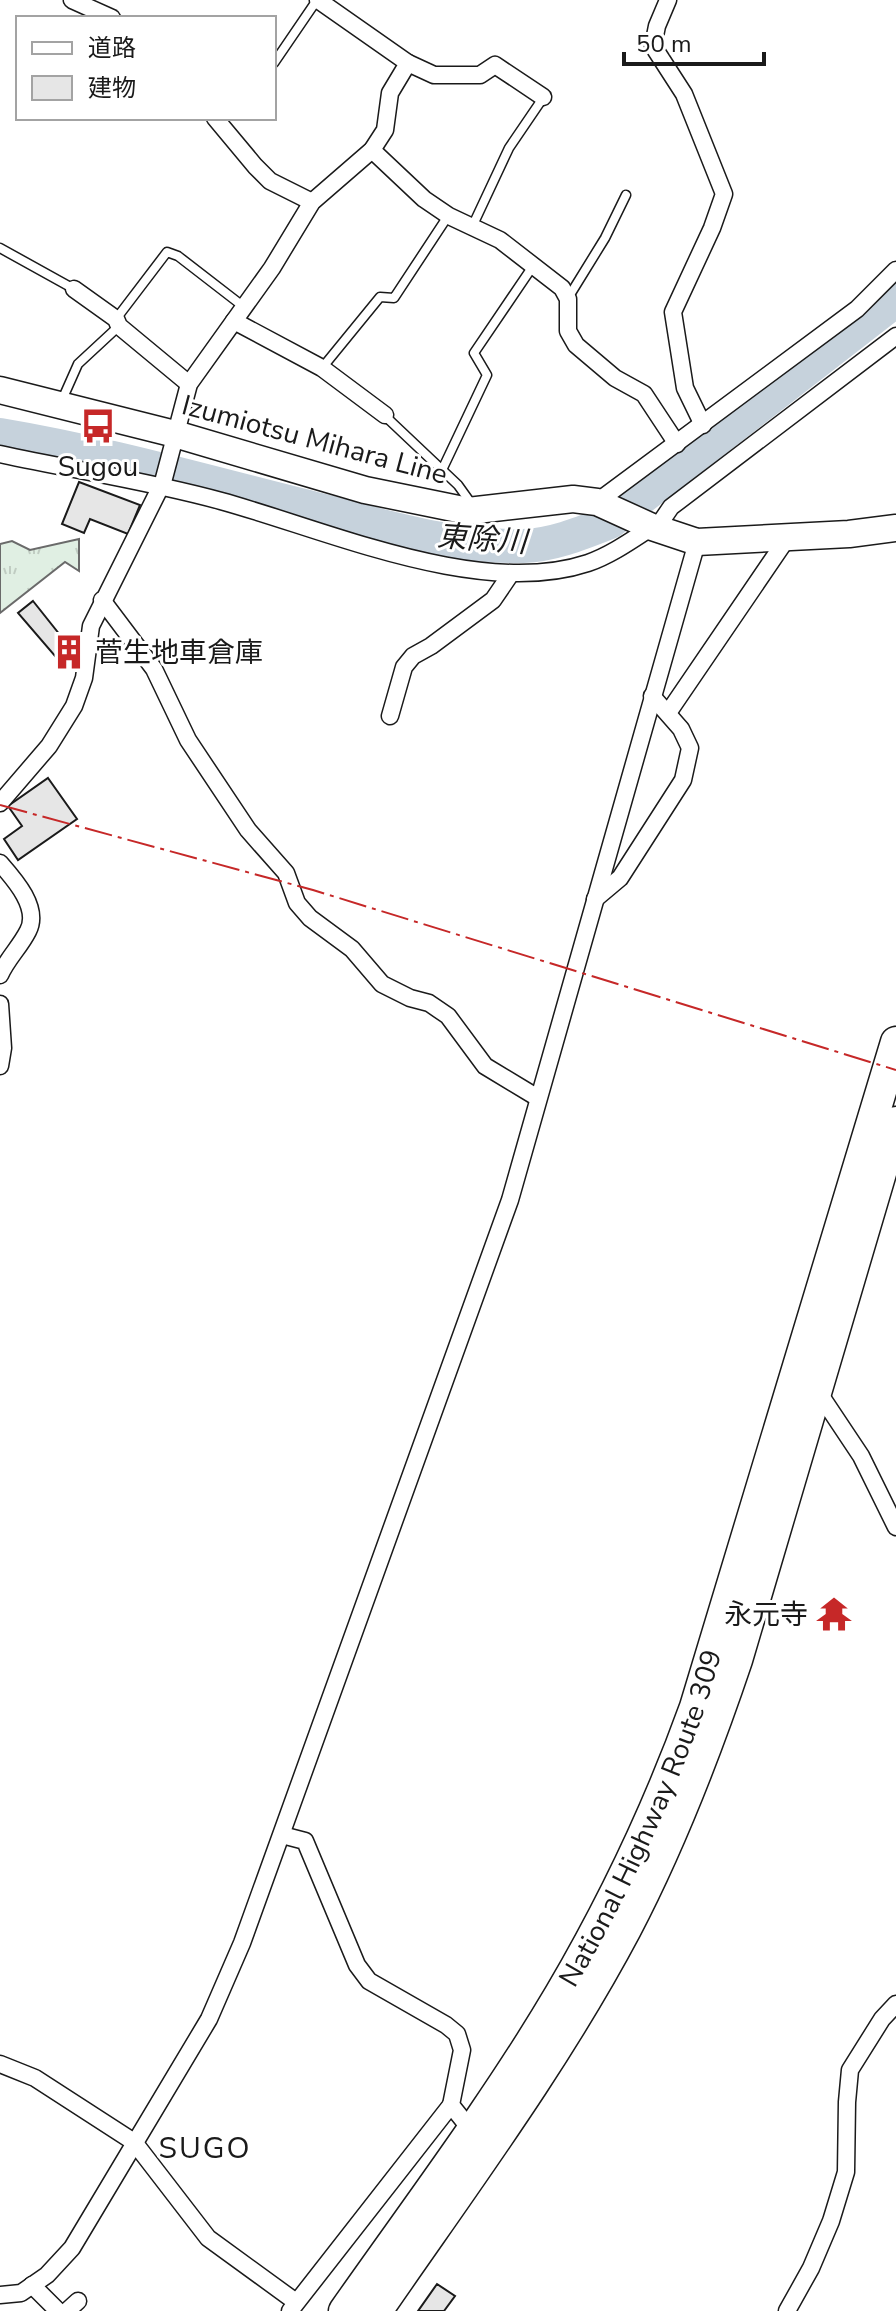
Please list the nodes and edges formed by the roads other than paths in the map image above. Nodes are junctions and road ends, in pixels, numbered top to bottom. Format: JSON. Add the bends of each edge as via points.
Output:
{"nodes":[{"id":1,"x":72,"y":0,"type":"edge"},
{"id":2,"x":318,"y":0,"type":"edge"},
{"id":3,"x":668,"y":0,"type":"edge"},
{"id":4,"x":108,"y":16,"type":"edge"},
{"id":5,"x":276,"y":60,"type":"edge"},
{"id":6,"x":408,"y":63,"type":"junction"},
{"id":7,"x":543,"y":97,"type":"joint"},
{"id":8,"x":220,"y":120,"type":"edge"},
{"id":9,"x":372,"y":150,"type":"junction"},
{"id":10,"x":626,"y":195,"type":"dead end"},
{"id":11,"x":312,"y":202,"type":"junction"},
{"id":12,"x":449,"y":216,"type":"junction"},
{"id":13,"x":472,"y":227,"type":"junction"},
{"id":14,"x":0,"y":248,"type":"edge"},
{"id":15,"x":534,"y":265,"type":"junction"},
{"id":16,"x":896,"y":270,"type":"edge"},
{"id":17,"x":74,"y":289,"type":"joint"},
{"id":18,"x":568,"y":299,"type":"junction"},
{"id":19,"x":244,"y":307,"type":"junction"},
{"id":20,"x":234,"y":321,"type":"junction"},
{"id":21,"x":118,"y":323,"type":"junction"},
{"id":22,"x":896,"y":336,"type":"edge"},
{"id":23,"x":322,"y":368,"type":"junction"},
{"id":24,"x":189,"y":384,"type":"junction"},
{"id":25,"x":0,"y":390,"type":"edge"},
{"id":26,"x":60,"y":405,"type":"junction"},
{"id":27,"x":385,"y":415,"type":"joint"},
{"id":28,"x":703,"y":425,"type":"junction"},
{"id":29,"x":173,"y":440,"type":"junction"},
{"id":30,"x":677,"y":444,"type":"junction"},
{"id":31,"x":0,"y":454,"type":"edge"},
{"id":32,"x":442,"y":470,"type":"junction"},
{"id":33,"x":161,"y":485,"type":"junction"},
{"id":34,"x":601,"y":503,"type":"junction"},
{"id":35,"x":475,"y":510,"type":"junction"},
{"id":36,"x":650,"y":526,"type":"junction"},
{"id":37,"x":896,"y":528,"type":"edge"},
{"id":38,"x":788,"y":537,"type":"junction"},
{"id":39,"x":697,"y":542,"type":"junction"},
{"id":40,"x":510,"y":575,"type":"junction"},
{"id":41,"x":102,"y":600,"type":"junction"},
{"id":42,"x":652,"y":696,"type":"junction"},
{"id":43,"x":668,"y":713,"type":"junction"},
{"id":44,"x":390,"y":716,"type":"dead end"},
{"id":45,"x":0,"y":803,"type":"edge"},
{"id":46,"x":0,"y":863,"type":"edge"},
{"id":47,"x":594,"y":900,"type":"junction"},
{"id":48,"x":0,"y":975,"type":"edge"},
{"id":49,"x":0,"y":1004,"type":"edge"},
{"id":50,"x":896,"y":1042,"type":"edge"},
{"id":51,"x":0,"y":1066,"type":"edge"},
{"id":52,"x":538,"y":1098,"type":"junction"},
{"id":53,"x":896,"y":1122,"type":"edge"},
{"id":54,"x":805,"y":1384,"type":"junction"},
{"id":55,"x":896,"y":1527,"type":"edge"},
{"id":56,"x":282,"y":1835,"type":"junction"},
{"id":57,"x":896,"y":2004,"type":"edge"},
{"id":58,"x":0,"y":2064,"type":"edge"},
{"id":59,"x":451,"y":2105,"type":"junction"},
{"id":60,"x":471,"y":2130,"type":"junction"},
{"id":61,"x":134,"y":2142,"type":"junction"},
{"id":62,"x":32,"y":2285,"type":"junction"},
{"id":63,"x":0,"y":2295,"type":"edge"},
{"id":64,"x":293,"y":2306,"type":"edge"},
{"id":65,"x":58,"y":2311,"type":"edge"},
{"id":66,"x":344,"y":2311,"type":"edge"},
{"id":67,"x":377,"y":2311,"type":"edge"},
{"id":68,"x":787,"y":2311,"type":"edge"}],
"edges":[{"from":1,"to":4,"type":"street"},
{"from":2,"to":5,"type":"lane"},
{"from":2,"to":6,"type":"street"},
{"from":3,"to":28,"type":"street","via":[[653,46],[684,94],[724,194],[673,312],[685,388]]},
{"from":6,"to":7,"type":"street","via":[[434,75],[480,75],[495,65]]},
{"from":6,"to":9,"type":"street","via":[[390,93],[385,130]]},
{"from":7,"to":13,"type":"lane","via":[[509,148]]},
{"from":8,"to":11,"type":"street","via":[[270,181]]},
{"from":9,"to":11,"type":"street"},
{"from":9,"to":12,"type":"street"},
{"from":10,"to":18,"type":"lane"},
{"from":11,"to":19,"type":"street"},
{"from":12,"to":13,"type":"street"},
{"from":12,"to":23,"type":"lane","via":[[394,298],[380,297]]},
{"from":13,"to":15,"type":"street"},
{"from":14,"to":17,"type":"lane"},
{"from":15,"to":18,"type":"street"},
{"from":15,"to":32,"type":"lane","via":[[474,353],[487,375]]},
{"from":16,"to":28,"type":"street","via":[[857,309]]},
{"from":17,"to":21,"type":"street"},
{"from":18,"to":30,"type":"street","via":[[568,331],[576,345],[644,394]]},
{"from":19,"to":20,"type":"street"},
{"from":19,"to":21,"type":"lane","via":[[167,252]]},
{"from":20,"to":23,"type":"street"},
{"from":20,"to":24,"type":"street"},
{"from":21,"to":24,"type":"street"},
{"from":21,"to":26,"type":"lane","via":[[78,364]]},
{"from":22,"to":36,"type":"street"},
{"from":23,"to":27,"type":"street"},
{"from":24,"to":29,"type":"street"},
{"from":25,"to":26,"type":"main road","name":"Izumiotsu Mihara Line"},
{"from":26,"to":29,"type":"main road","name":"Izumiotsu Mihara Line"},
{"from":27,"to":32,"type":"lane"},
{"from":28,"to":30,"type":"street"},
{"from":29,"to":33,"type":"street"},
{"from":29,"to":35,"type":"main road","name":"Izumiotsu Mihara Line","via":[[365,490]]},
{"from":30,"to":34,"type":"street"},
{"from":31,"to":33,"type":"street"},
{"from":32,"to":35,"type":"lane"},
{"from":33,"to":40,"type":"street","via":[[431,562]]},
{"from":33,"to":41,"type":"street"},
{"from":34,"to":35,"type":"main road","name":"Izumiotsu Mihara Line","via":[[573,499]]},
{"from":34,"to":36,"type":"main road","name":"Izumiotsu Mihara Line"},
{"from":36,"to":39,"type":"main road","name":"Izumiotsu Mihara Line"},
{"from":36,"to":40,"type":"street","via":[[589,563]]},
{"from":37,"to":38,"type":"main road","name":"Izumiotsu Mihara Line"},
{"from":38,"to":39,"type":"main road","name":"Izumiotsu Mihara Line"},
{"from":38,"to":43,"type":"street"},
{"from":39,"to":42,"type":"street"},
{"from":40,"to":44,"type":"street","via":[[493,600],[413,656],[404,667]]},
{"from":41,"to":45,"type":"street","via":[[74,706],[49,746]]},
{"from":41,"to":52,"type":"street","via":[[154,669],[188,740],[248,830],[286,873],[297,903],[310,918],[352,949],[382,984],[448,1016],[485,1066]]},
{"from":42,"to":43,"type":"street"},
{"from":42,"to":47,"type":"street"},
{"from":43,"to":47,"type":"street","via":[[690,748],[683,780],[620,878]]},
{"from":46,"to":48,"type":"street","via":[[33,914],[30,929]]},
{"from":47,"to":52,"type":"street"},
{"from":49,"to":51,"type":"street"},
{"from":50,"to":54,"type":"highway","name":"National Highway Route 309"},
{"from":52,"to":56,"type":"street","via":[[510,1200]]},
{"from":53,"to":54,"type":"highway","name":"National Highway Route 309"},
{"from":54,"to":55,"type":"street","via":[[861,1456]]},
{"from":54,"to":60,"type":"highway","name":"National Highway Route 309","via":[[695,1707],[629,1866],[561,1992]]},
{"from":54,"to":67,"type":"highway","name":"National Highway Route 309","via":[[737,1660],[663,1856],[585,2002]]},
{"from":56,"to":59,"type":"street","via":[[305,1841],[357,1965],[369,1981],[457,2034],[462,2050]]},
{"from":56,"to":61,"type":"street","via":[[209,2019]]},
{"from":57,"to":68,"type":"street","via":[[850,2070],[846,2172],[831,2221]]},
{"from":58,"to":61,"type":"street","via":[[35,2078]]},
{"from":59,"to":60,"type":"street"},
{"from":59,"to":64,"type":"street"},
{"from":60,"to":66,"type":"highway","name":"National Highway Route 309"},
{"from":61,"to":62,"type":"street","via":[[72,2248]]},
{"from":61,"to":64,"type":"street","via":[[208,2238]]},
{"from":62,"to":63,"type":"street","via":[[21,2293]]},
{"from":62,"to":65,"type":"street"}]}
